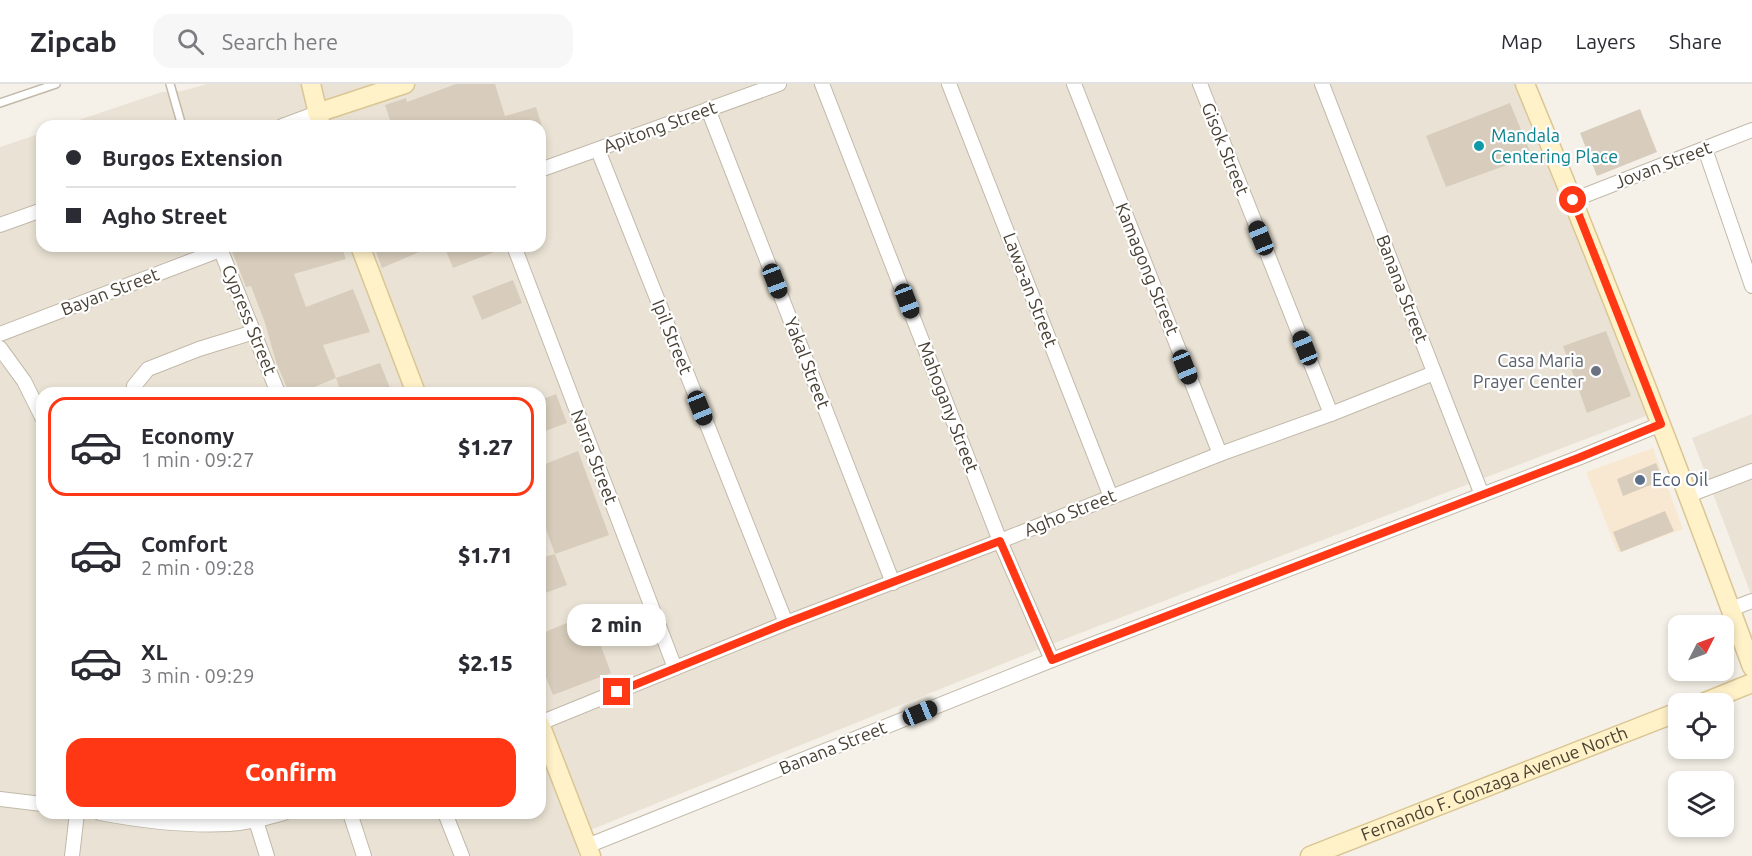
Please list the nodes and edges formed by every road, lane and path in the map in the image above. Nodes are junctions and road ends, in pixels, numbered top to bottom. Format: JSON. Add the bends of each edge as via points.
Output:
{"nodes":[{"id":1,"x":56,"y":84,"type":"edge"},
{"id":2,"x":170,"y":84,"type":"edge"},
{"id":3,"x":311,"y":84,"type":"edge"},
{"id":4,"x":405,"y":84,"type":"edge"},
{"id":5,"x":779,"y":84,"type":"edge"},
{"id":6,"x":822,"y":84,"type":"edge"},
{"id":7,"x":949,"y":84,"type":"edge"},
{"id":8,"x":1074,"y":84,"type":"edge"},
{"id":9,"x":1200,"y":84,"type":"edge"},
{"id":10,"x":1322,"y":84,"type":"edge"},
{"id":11,"x":1525,"y":84,"type":"edge"},
{"id":12,"x":0,"y":104,"type":"edge"},
{"id":13,"x":708,"y":109,"type":"junction"},
{"id":14,"x":180,"y":120,"type":"edge"},
{"id":15,"x":319,"y":120,"type":"edge"},
{"id":16,"x":1752,"y":130,"type":"edge"},
{"id":17,"x":1705,"y":149,"type":"junction"},
{"id":18,"x":598,"y":150,"type":"junction"},
{"id":19,"x":546,"y":168,"type":"edge"},
{"id":20,"x":1573,"y":200,"type":"junction"},
{"id":21,"x":36,"y":212,"type":"edge"},
{"id":22,"x":0,"y":225,"type":"edge"},
{"id":23,"x":210,"y":252,"type":"edge"},
{"id":24,"x":222,"y":252,"type":"edge"},
{"id":25,"x":362,"y":252,"type":"edge"},
{"id":26,"x":516,"y":252,"type":"edge"},
{"id":27,"x":1746,"y":252,"type":"edge"},
{"id":28,"x":1752,"y":286,"type":"edge"},
{"id":29,"x":254,"y":332,"type":"junction"},
{"id":30,"x":0,"y":334,"type":"edge"},
{"id":31,"x":0,"y":348,"type":"edge"},
{"id":32,"x":1434,"y":373,"type":"junction"},
{"id":33,"x":134,"y":387,"type":"edge"},
{"id":34,"x":276,"y":387,"type":"edge"},
{"id":35,"x":414,"y":387,"type":"edge"},
{"id":36,"x":36,"y":405,"type":"edge"},
{"id":37,"x":1331,"y":414,"type":"junction"},
{"id":38,"x":1661,"y":424,"type":"junction"},
{"id":39,"x":1220,"y":454,"type":"junction"},
{"id":40,"x":1752,"y":471,"type":"edge"},
{"id":41,"x":1482,"y":495,"type":"junction"},
{"id":42,"x":1689,"y":495,"type":"junction"},
{"id":43,"x":1111,"y":497,"type":"junction"},
{"id":44,"x":1000,"y":541,"type":"junction"},
{"id":45,"x":892,"y":583,"type":"junction"},
{"id":46,"x":1752,"y":601,"type":"edge"},
{"id":47,"x":1731,"y":609,"type":"junction"},
{"id":48,"x":786,"y":623,"type":"junction"},
{"id":49,"x":1052,"y":660,"type":"junction"},
{"id":50,"x":1752,"y":667,"type":"edge"},
{"id":51,"x":675,"y":668,"type":"junction"},
{"id":52,"x":1752,"y":683,"type":"edge"},
{"id":53,"x":1727,"y":693,"type":"edge"},
{"id":54,"x":1668,"y":716,"type":"edge"},
{"id":55,"x":546,"y":722,"type":"edge"},
{"id":56,"x":546,"y":740,"type":"edge"},
{"id":57,"x":0,"y":799,"type":"edge"},
{"id":58,"x":36,"y":803,"type":"edge"},
{"id":59,"x":76,"y":819,"type":"edge"},
{"id":60,"x":142,"y":819,"type":"edge"},
{"id":61,"x":259,"y":819,"type":"edge"},
{"id":62,"x":352,"y":819,"type":"edge"},
{"id":63,"x":447,"y":819,"type":"edge"},
{"id":64,"x":255,"y":820,"type":"junction"},
{"id":65,"x":589,"y":851,"type":"edge"},
{"id":66,"x":72,"y":856,"type":"edge"},
{"id":67,"x":267,"y":856,"type":"edge"},
{"id":68,"x":364,"y":856,"type":"edge"},
{"id":69,"x":462,"y":856,"type":"edge"},
{"id":70,"x":1310,"y":856,"type":"edge"}],
"edges":[{"from":1,"to":12,"type":"lane"},
{"from":2,"to":14,"type":"lane"},
{"from":3,"to":15,"type":"street"},
{"from":4,"to":15,"type":"street"},
{"from":5,"to":13,"type":"street","name":"Apitong Street"},
{"from":6,"to":44,"type":"street","name":"Mahogany Street"},
{"from":7,"to":43,"type":"street","name":"Lawa-an Street"},
{"from":8,"to":39,"type":"street","name":"Kamagong Street"},
{"from":9,"to":37,"type":"street","name":"Gisok Street"},
{"from":10,"to":32,"type":"street","name":"Banana Street"},
{"from":11,"to":20,"type":"street"},
{"from":13,"to":18,"type":"street","name":"Apitong Street"},
{"from":13,"to":45,"type":"street","name":"Yakal Street"},
{"from":16,"to":17,"type":"street","name":"Jovan Street"},
{"from":17,"to":20,"type":"street","name":"Jovan Street"},
{"from":17,"to":27,"type":"street"},
{"from":18,"to":19,"type":"street","name":"Apitong Street"},
{"from":18,"to":48,"type":"street","name":"Ipil Street"},
{"from":20,"to":38,"type":"street"},
{"from":21,"to":22,"type":"street"},
{"from":23,"to":30,"type":"street","name":"Bayan Street"},
{"from":24,"to":29,"type":"street","name":"Cypress Street"},
{"from":25,"to":35,"type":"street"},
{"from":26,"to":51,"type":"street","name":"Narra Street"},
{"from":27,"to":28,"type":"street"},
{"from":29,"to":33,"type":"street","via":[[148,369]]},
{"from":29,"to":34,"type":"street","name":"Cypress Street"},
{"from":31,"to":36,"type":"street"},
{"from":32,"to":37,"type":"street","name":"Agho Street"},
{"from":32,"to":41,"type":"street","name":"Banana Street"},
{"from":37,"to":39,"type":"street","name":"Agho Street"},
{"from":38,"to":41,"type":"street","name":"Banana Street"},
{"from":38,"to":42,"type":"street"},
{"from":39,"to":43,"type":"street","name":"Agho Street"},
{"from":40,"to":42,"type":"street"},
{"from":41,"to":49,"type":"street","name":"Banana Street"},
{"from":42,"to":47,"type":"street"},
{"from":43,"to":44,"type":"street","name":"Agho Street"},
{"from":44,"to":45,"type":"street","name":"Agho Street"},
{"from":44,"to":49,"type":"street","name":"Mahogany Street"},
{"from":45,"to":48,"type":"street","name":"Agho Street"},
{"from":46,"to":47,"type":"street"},
{"from":47,"to":50,"type":"street"},
{"from":48,"to":51,"type":"street","name":"Agho Street"},
{"from":49,"to":65,"type":"street","name":"Banana Street"},
{"from":51,"to":55,"type":"street","name":"Agho Street"},
{"from":52,"to":53,"type":"street"},
{"from":54,"to":70,"type":"street","name":"Fernando F. Gonzaga Avenue North"},
{"from":56,"to":65,"type":"street"},
{"from":57,"to":58,"type":"street"},
{"from":59,"to":66,"type":"street"},
{"from":60,"to":64,"type":"street","via":[[202,824]]},
{"from":61,"to":64,"type":"street"},
{"from":62,"to":68,"type":"street"},
{"from":63,"to":69,"type":"street"},
{"from":64,"to":67,"type":"street"}]}
